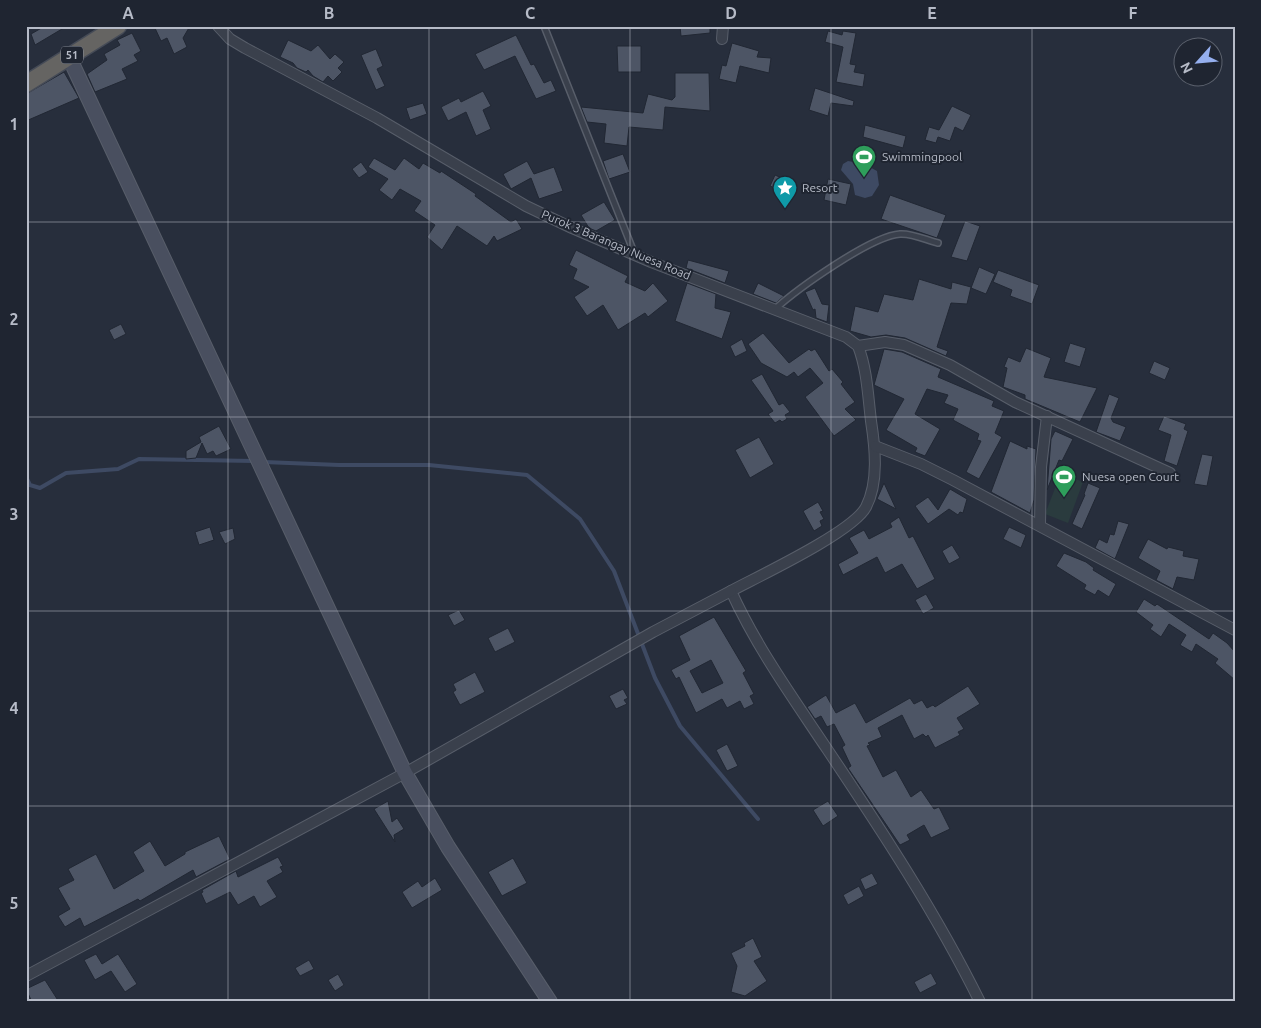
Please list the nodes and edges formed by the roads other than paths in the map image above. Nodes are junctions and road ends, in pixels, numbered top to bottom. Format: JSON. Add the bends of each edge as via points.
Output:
{"nodes":[{"id":1,"x":118,"y":26,"type":"edge"},
{"id":2,"x":218,"y":26,"type":"edge"},
{"id":3,"x":544,"y":26,"type":"edge"},
{"id":4,"x":723,"y":26,"type":"edge"},
{"id":5,"x":722,"y":39,"type":"dead end"},
{"id":6,"x":69,"y":57,"type":"junction"},
{"id":7,"x":26,"y":84,"type":"edge"},
{"id":8,"x":938,"y":243,"type":"dead end"},
{"id":9,"x":635,"y":255,"type":"junction"},
{"id":10,"x":774,"y":310,"type":"junction"},
{"id":11,"x":858,"y":346,"type":"junction"},
{"id":12,"x":1048,"y":416,"type":"junction"},
{"id":13,"x":875,"y":446,"type":"junction"},
{"id":14,"x":1170,"y":474,"type":"dead end"},
{"id":15,"x":1040,"y":525,"type":"junction"},
{"id":16,"x":731,"y":591,"type":"junction"},
{"id":17,"x":1235,"y":630,"type":"edge"},
{"id":18,"x":405,"y":773,"type":"junction"},
{"id":19,"x":26,"y":976,"type":"edge"},
{"id":20,"x":550,"y":1002,"type":"edge"},
{"id":21,"x":980,"y":1002,"type":"edge"}],
"edges":[{"from":1,"to":6,"type":"highway","number":"51"},
{"from":2,"to":9,"type":"street","name":"Purok 3 Barangay Nuesa Road","via":[[245,48],[377,118],[526,206]]},
{"from":3,"to":9,"type":"lane"},
{"from":4,"to":5,"type":"street"},
{"from":6,"to":7,"type":"highway","number":"51"},
{"from":6,"to":18,"type":"main road"},
{"from":8,"to":10,"type":"lane","via":[[905,234],[877,241],[796,290]]},
{"from":9,"to":10,"type":"street","name":"Purok 3 Barangay Nuesa Road"},
{"from":10,"to":11,"type":"street","name":"Purok 3 Barangay Nuesa Road","via":[[846,337]]},
{"from":11,"to":12,"type":"street","via":[[885,342],[904,345]]},
{"from":11,"to":13,"type":"street"},
{"from":12,"to":14,"type":"street"},
{"from":12,"to":15,"type":"street","via":[[1041,467]]},
{"from":13,"to":15,"type":"street","via":[[921,464]]},
{"from":13,"to":16,"type":"street","via":[[867,506],[846,527]]},
{"from":15,"to":17,"type":"street"},
{"from":16,"to":18,"type":"street"},
{"from":16,"to":21,"type":"street","via":[[758,646],[922,897]]},
{"from":18,"to":19,"type":"street"},
{"from":18,"to":20,"type":"main road","via":[[448,847]]}]}
